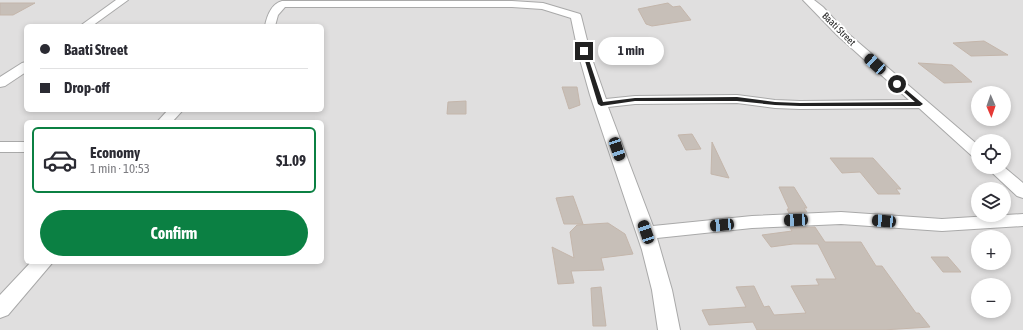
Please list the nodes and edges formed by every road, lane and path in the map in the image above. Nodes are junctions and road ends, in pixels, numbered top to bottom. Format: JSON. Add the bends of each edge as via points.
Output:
{"nodes":[{"id":1,"x":123,"y":0,"type":"edge"},
{"id":2,"x":808,"y":0,"type":"edge"},
{"id":3,"x":88,"y":24,"type":"edge"},
{"id":4,"x":270,"y":24,"type":"edge"},
{"id":5,"x":24,"y":67,"type":"edge"},
{"id":6,"x":0,"y":83,"type":"edge"},
{"id":7,"x":601,"y":104,"type":"junction"},
{"id":8,"x":920,"y":104,"type":"junction"},
{"id":9,"x":174,"y":112,"type":"edge"},
{"id":10,"x":166,"y":120,"type":"edge"},
{"id":11,"x":0,"y":147,"type":"edge"},
{"id":12,"x":24,"y":147,"type":"edge"},
{"id":13,"x":971,"y":147,"type":"edge"},
{"id":14,"x":1002,"y":174,"type":"edge"},
{"id":15,"x":1023,"y":192,"type":"edge"},
{"id":16,"x":1023,"y":220,"type":"edge"},
{"id":17,"x":646,"y":232,"type":"junction"},
{"id":18,"x":41,"y":264,"type":"edge"},
{"id":19,"x":0,"y":309,"type":"edge"},
{"id":20,"x":669,"y":330,"type":"edge"}],
"edges":[{"from":1,"to":3,"type":"street"},
{"from":2,"to":8,"type":"street","name":"Baati Street"},
{"from":4,"to":7,"type":"street","via":[[273,14],[282,4],[544,6],[576,16],[580,38]]},
{"from":5,"to":6,"type":"street"},
{"from":7,"to":8,"type":"street","via":[[635,100],[737,99],[800,105]]},
{"from":7,"to":17,"type":"street"},
{"from":8,"to":13,"type":"street","name":"Baati Street"},
{"from":9,"to":10,"type":"street"},
{"from":11,"to":12,"type":"street"},
{"from":14,"to":15,"type":"street"},
{"from":16,"to":17,"type":"street","via":[[942,225],[841,218],[752,222]]},
{"from":17,"to":20,"type":"street","via":[[666,303]]},
{"from":18,"to":19,"type":"street"}]}
